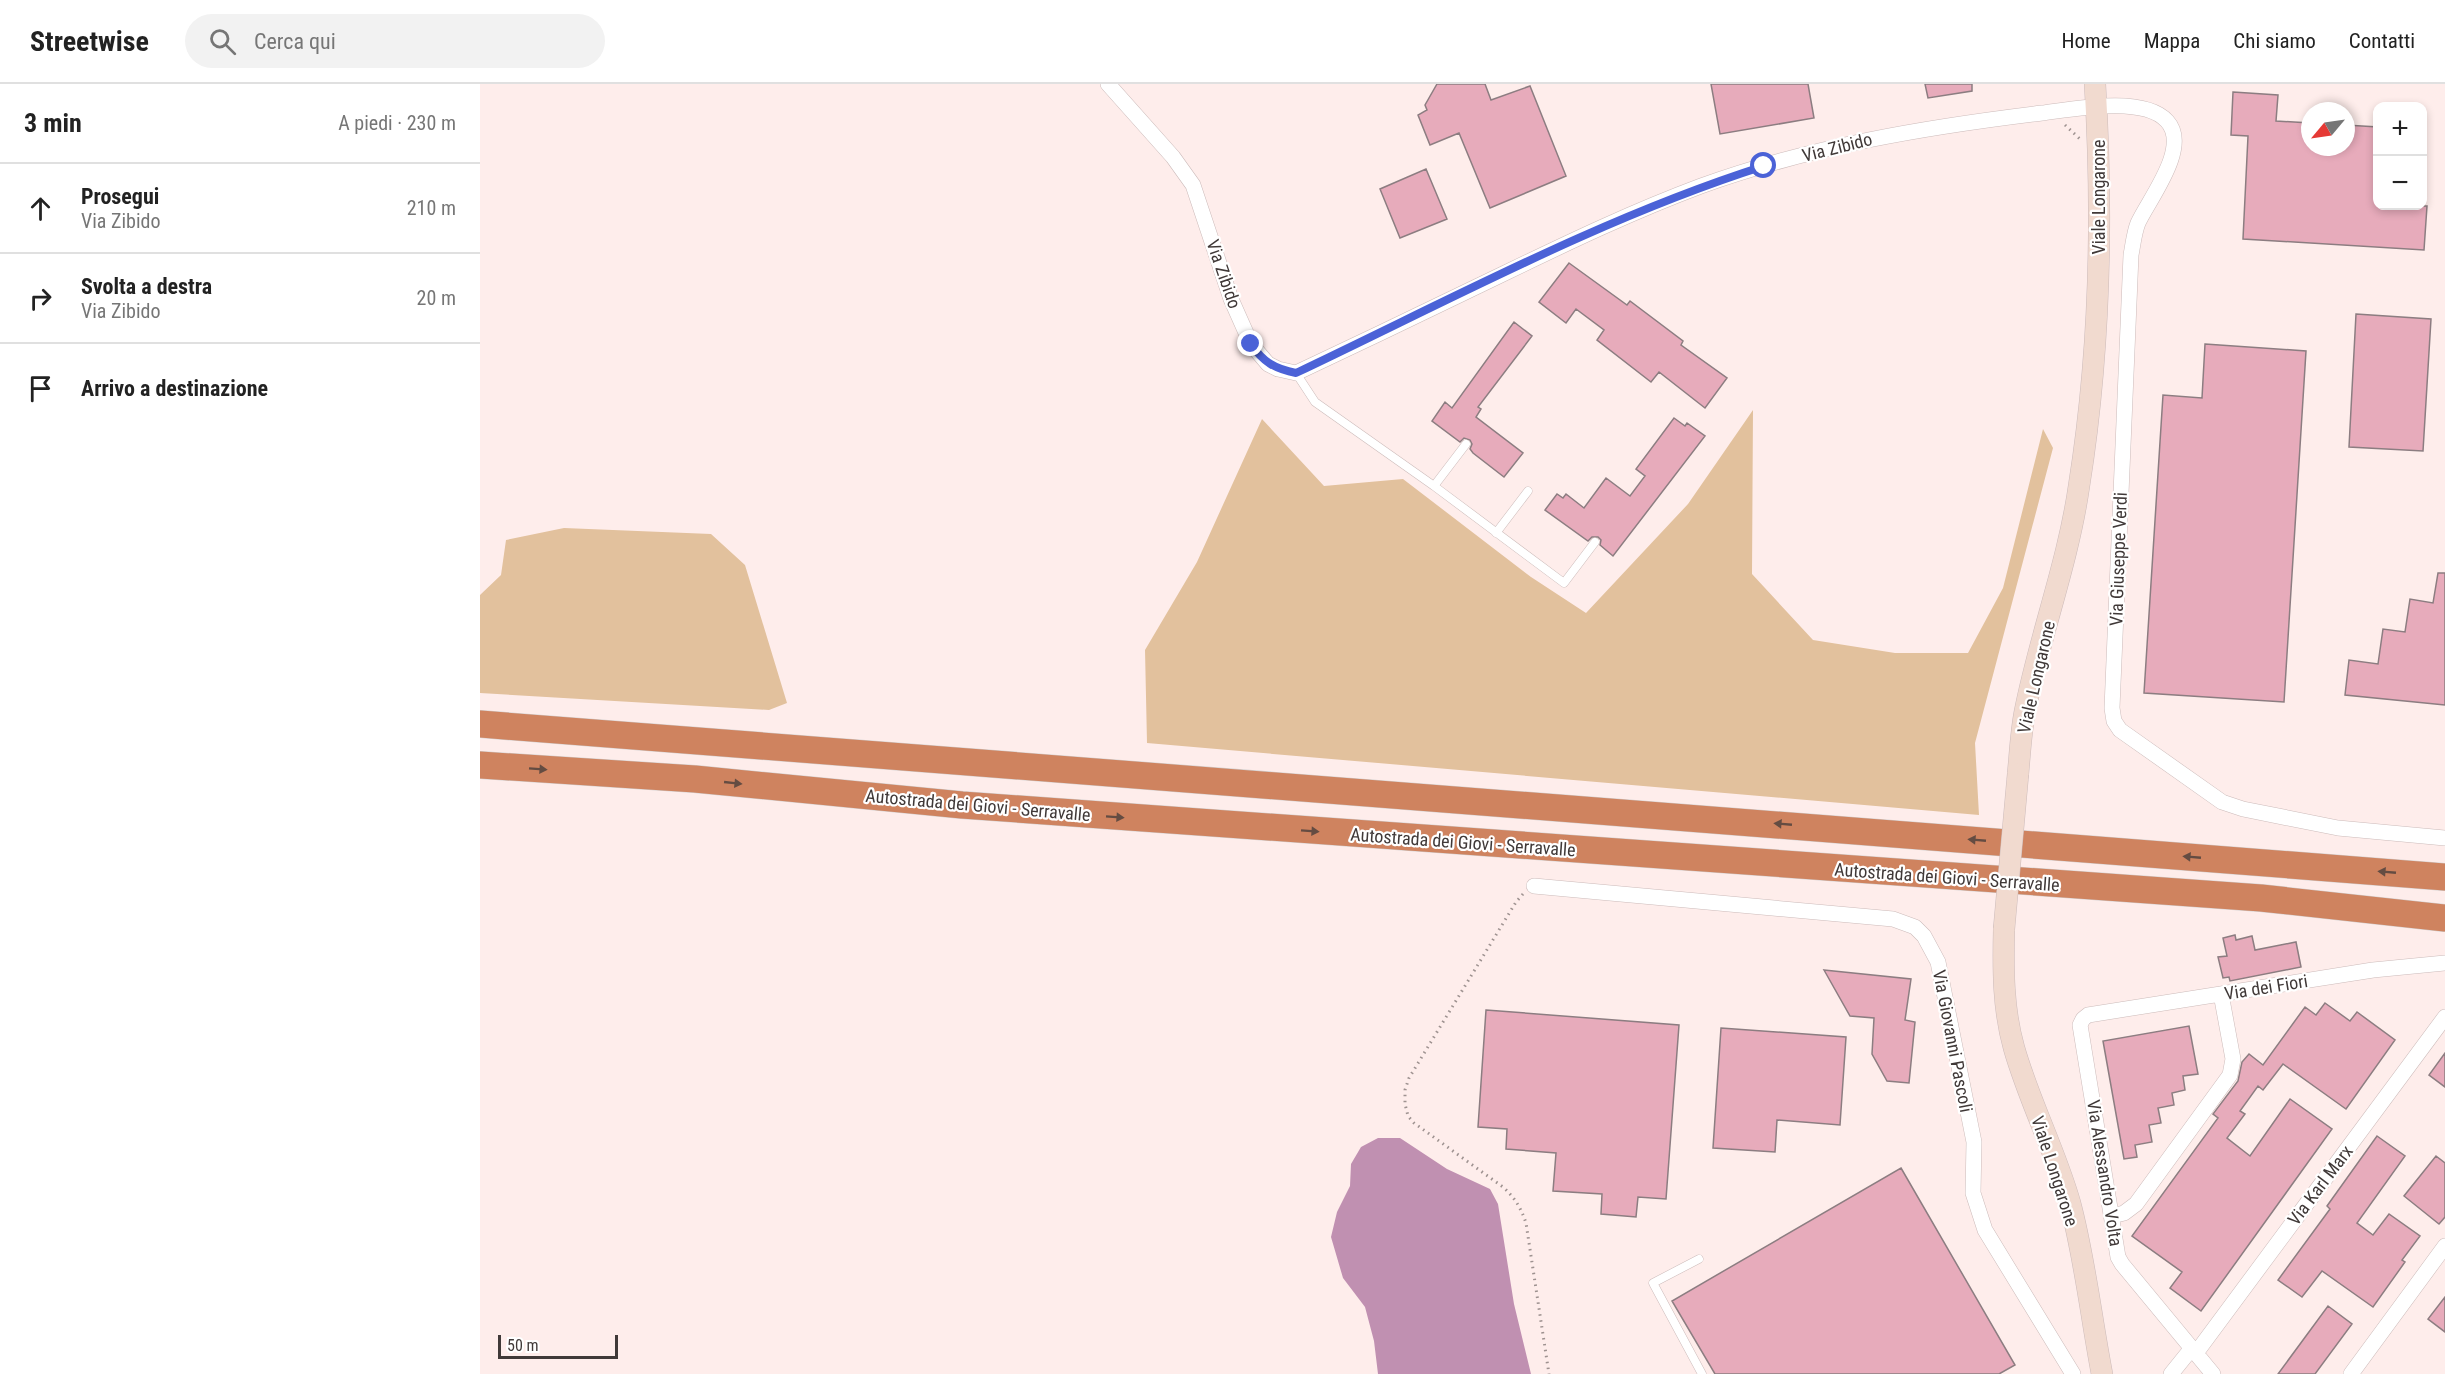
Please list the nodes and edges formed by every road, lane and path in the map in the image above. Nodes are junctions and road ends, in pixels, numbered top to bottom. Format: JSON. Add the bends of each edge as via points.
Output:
{"nodes":[{"id":1,"x":1108,"y":84,"type":"edge"},
{"id":2,"x":2095,"y":84,"type":"edge"},
{"id":3,"x":2096,"y":106,"type":"junction"},
{"id":4,"x":2037,"y":114,"type":"junction"},
{"id":5,"x":2083,"y":146,"type":"dead end"},
{"id":6,"x":1296,"y":373,"type":"junction"},
{"id":7,"x":1466,"y":444,"type":"dead end"},
{"id":8,"x":1434,"y":486,"type":"junction"},
{"id":9,"x":1528,"y":490,"type":"dead end"},
{"id":10,"x":1496,"y":533,"type":"junction"},
{"id":11,"x":1595,"y":542,"type":"dead end"},
{"id":12,"x":480,"y":724,"type":"edge"},
{"id":13,"x":480,"y":765,"type":"edge"},
{"id":14,"x":2445,"y":838,"type":"edge"},
{"id":15,"x":2445,"y":877,"type":"edge"},
{"id":16,"x":1534,"y":886,"type":"joint"},
{"id":17,"x":2445,"y":918,"type":"edge"},
{"id":18,"x":2445,"y":963,"type":"edge"},
{"id":19,"x":2221,"y":994,"type":"junction"},
{"id":20,"x":2088,"y":1015,"type":"joint"},
{"id":21,"x":2445,"y":1017,"type":"edge"},
{"id":22,"x":2112,"y":1216,"type":"junction"},
{"id":23,"x":2445,"y":1246,"type":"edge"},
{"id":24,"x":1699,"y":1259,"type":"dead end"},
{"id":25,"x":2089,"y":1297,"type":"junction"},
{"id":26,"x":2194,"y":1350,"type":"junction"},
{"id":27,"x":1549,"y":1374,"type":"edge"},
{"id":28,"x":1702,"y":1374,"type":"edge"},
{"id":29,"x":2073,"y":1374,"type":"edge"},
{"id":30,"x":2102,"y":1374,"type":"edge"},
{"id":31,"x":2110,"y":1374,"type":"edge"},
{"id":32,"x":2171,"y":1374,"type":"edge"},
{"id":33,"x":2213,"y":1374,"type":"edge"},
{"id":34,"x":2350,"y":1374,"type":"edge"}],
"edges":[{"from":1,"to":6,"type":"street","name":"Via Zibido","via":[[1193,185],[1231,299],[1251,344],[1268,364]]},
{"from":2,"to":3,"type":"main road","name":"Viale Longarone"},
{"from":3,"to":4,"type":"street","name":"Via Zibido"},
{"from":3,"to":14,"type":"street","name":"Via Giuseppe Verdi","via":[[2151,110],[2168,121],[2175,139],[2171,162],[2137,225],[2131,255],[2114,721],[2120,730],[2222,802],[2312,824]]},
{"from":3,"to":25,"type":"main road","name":"Viale Longarone","bridge":true,"via":[[2099,198],[2090,387],[2066,557],[2025,712],[2004,930],[2003,986],[2028,1092],[2070,1203]]},
{"from":4,"to":5,"type":"path","via":[[2044,121],[2065,125]]},
{"from":4,"to":6,"type":"street","name":"Via Zibido","via":[[1881,136],[1702,186],[1614,221]]},
{"from":6,"to":8,"type":"lane","via":[[1315,402]]},
{"from":7,"to":8,"type":"lane"},
{"from":8,"to":10,"type":"lane"},
{"from":9,"to":10,"type":"lane"},
{"from":10,"to":11,"type":"lane","via":[[1564,583]]},
{"from":15,"to":12,"type":"highway","one_way":true},
{"from":13,"to":17,"type":"highway","name":"Autostrada dei Giovi - Serravalle","one_way":true,"via":[[695,779],[974,806],[2261,898]]},
{"from":16,"to":27,"type":"path","via":[[1516,902],[1418,1061],[1405,1090],[1405,1104],[1414,1123],[1503,1187],[1521,1209]]},
{"from":16,"to":29,"type":"street","name":"Via Giovanni Pascoli","via":[[1893,919],[1919,931],[1938,962],[1974,1142],[1973,1193],[1978,1213]]},
{"from":18,"to":19,"type":"street","name":"Via dei Fiori"},
{"from":19,"to":20,"type":"street","name":"Via dei Fiori"},
{"from":19,"to":22,"type":"street","via":[[2233,1059],[2230,1075],[2136,1204]]},
{"from":20,"to":22,"type":"street","name":"Via Alessandro Volta","via":[[2080,1024]]},
{"from":21,"to":26,"type":"street","name":"Via Karl Marx"},
{"from":22,"to":26,"type":"street","name":"Via Alessandro Volta","via":[[2122,1264]]},
{"from":23,"to":34,"type":"street"},
{"from":24,"to":28,"type":"lane","via":[[1653,1283]]},
{"from":25,"to":30,"type":"main road","name":"Viale Longarone"},
{"from":25,"to":31,"type":"main road","name":"Viale Longarone"},
{"from":26,"to":32,"type":"street"},
{"from":26,"to":33,"type":"street","name":"Via Alessandro Volta"}]}
